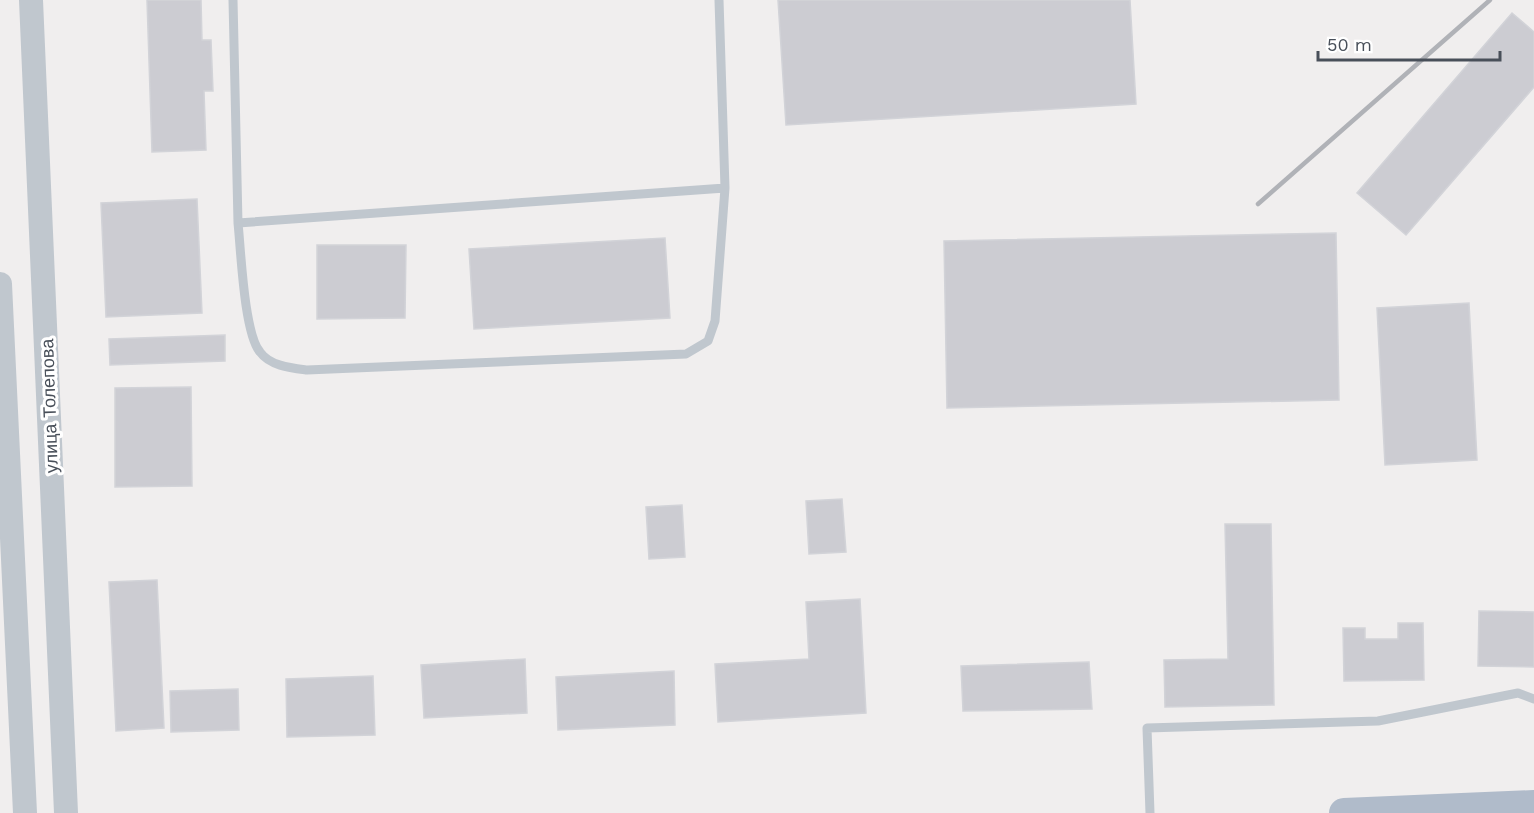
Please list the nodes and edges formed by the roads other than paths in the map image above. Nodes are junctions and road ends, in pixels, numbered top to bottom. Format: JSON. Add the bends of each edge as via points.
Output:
{"nodes":[{"id":1,"x":31,"y":0,"type":"edge"},
{"id":2,"x":232,"y":0,"type":"edge"},
{"id":3,"x":719,"y":0,"type":"edge"},
{"id":4,"x":725,"y":188,"type":"junction"},
{"id":5,"x":238,"y":223,"type":"junction"},
{"id":6,"x":0,"y":284,"type":"edge"},
{"id":7,"x":1534,"y":699,"type":"edge"},
{"id":8,"x":1534,"y":805,"type":"edge"},
{"id":9,"x":25,"y":813,"type":"edge"},
{"id":10,"x":66,"y":813,"type":"edge"},
{"id":11,"x":1150,"y":813,"type":"edge"},
{"id":12,"x":1344,"y":813,"type":"edge"}],
"edges":[{"from":1,"to":10,"type":"street","name":"улица Толепова"},
{"from":2,"to":5,"type":"lane"},
{"from":3,"to":4,"type":"lane"},
{"from":4,"to":5,"type":"lane"},
{"from":4,"to":5,"type":"lane","via":[[715,321],[708,341],[686,354],[307,370],[283,367],[260,353],[250,333]]},
{"from":6,"to":9,"type":"street"},
{"from":7,"to":11,"type":"lane","via":[[1518,693],[1378,721],[1147,728]]},
{"from":8,"to":12,"type":"main road"}]}
